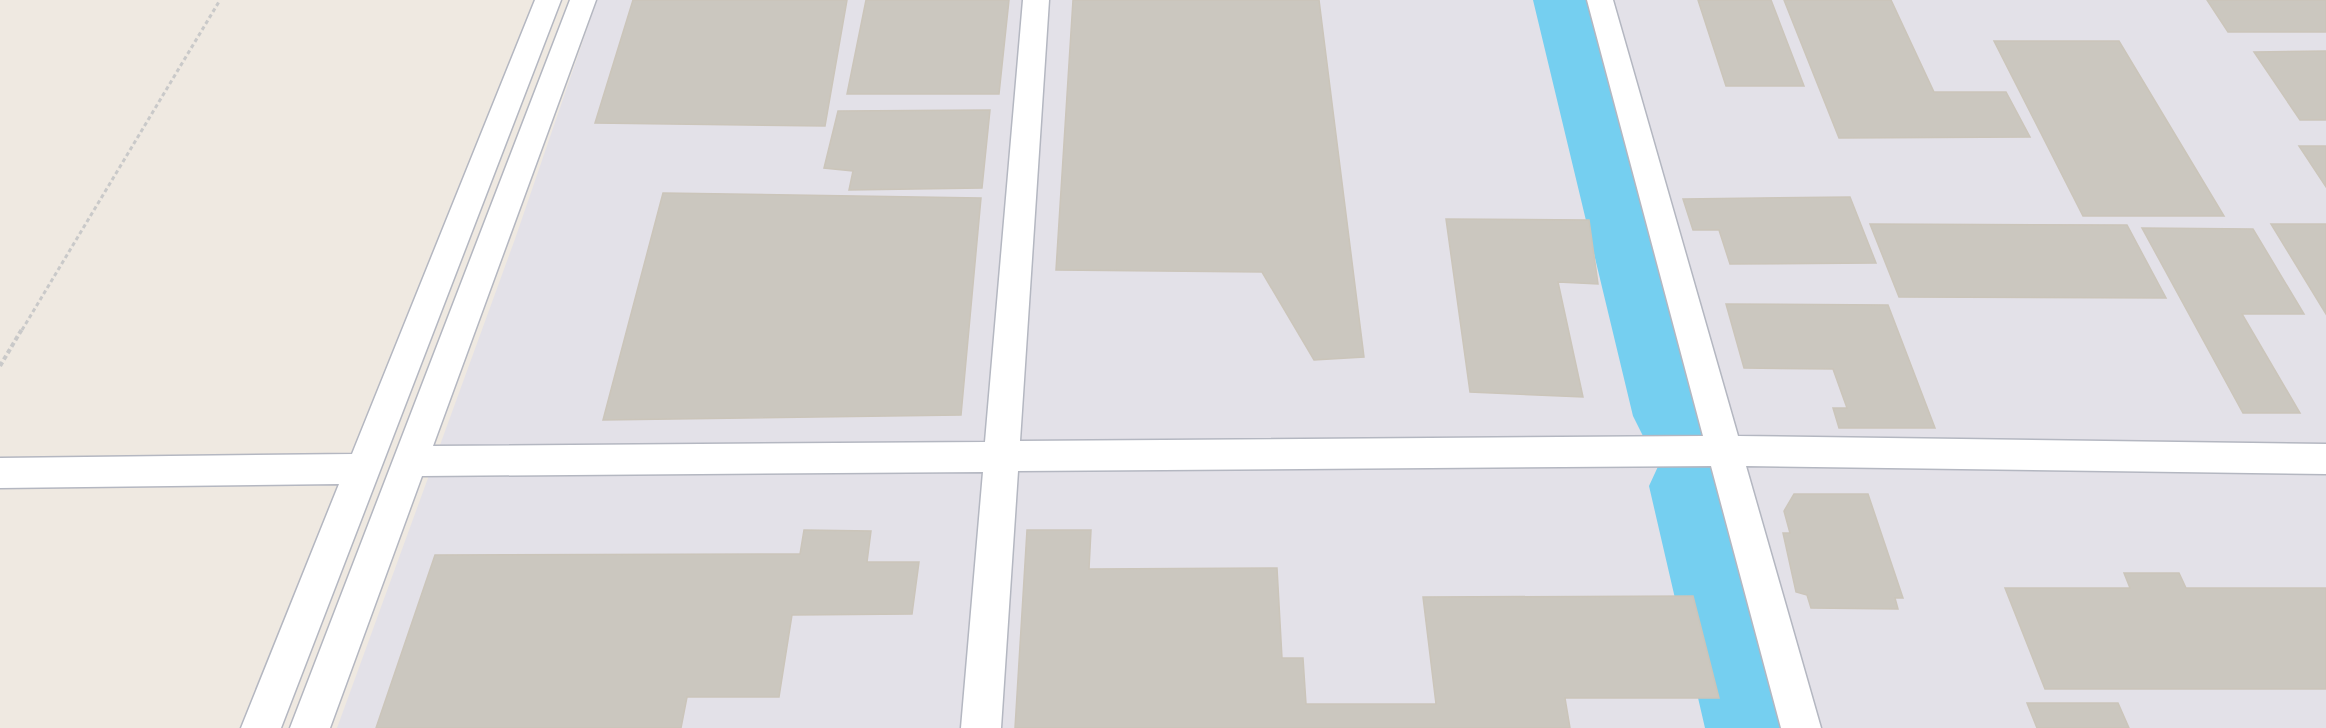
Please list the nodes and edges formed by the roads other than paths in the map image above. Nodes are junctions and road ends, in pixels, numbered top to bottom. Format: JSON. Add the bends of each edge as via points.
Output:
{"nodes":[{"id":1,"x":548,"y":0,"type":"edge"},
{"id":2,"x":582,"y":0,"type":"edge"},
{"id":3,"x":1036,"y":0,"type":"edge"},
{"id":4,"x":1600,"y":0,"type":"edge"},
{"id":5,"x":1724,"y":451,"type":"junction"},
{"id":6,"x":1003,"y":456,"type":"junction"},
{"id":7,"x":2326,"y":459,"type":"edge"},
{"id":8,"x":411,"y":461,"type":"junction"},
{"id":9,"x":362,"y":469,"type":"junction"},
{"id":10,"x":0,"y":473,"type":"edge"},
{"id":11,"x":261,"y":728,"type":"edge"},
{"id":12,"x":310,"y":728,"type":"edge"},
{"id":13,"x":981,"y":728,"type":"edge"},
{"id":14,"x":1801,"y":728,"type":"edge"}],
"edges":[{"from":1,"to":9,"type":"street"},
{"from":2,"to":8,"type":"street"},
{"from":3,"to":6,"type":"street"},
{"from":4,"to":5,"type":"street"},
{"from":5,"to":6,"type":"street"},
{"from":5,"to":7,"type":"street"},
{"from":5,"to":14,"type":"street"},
{"from":6,"to":8,"type":"street"},
{"from":6,"to":13,"type":"street"},
{"from":8,"to":12,"type":"street"},
{"from":9,"to":10,"type":"street"},
{"from":9,"to":11,"type":"street"}]}
